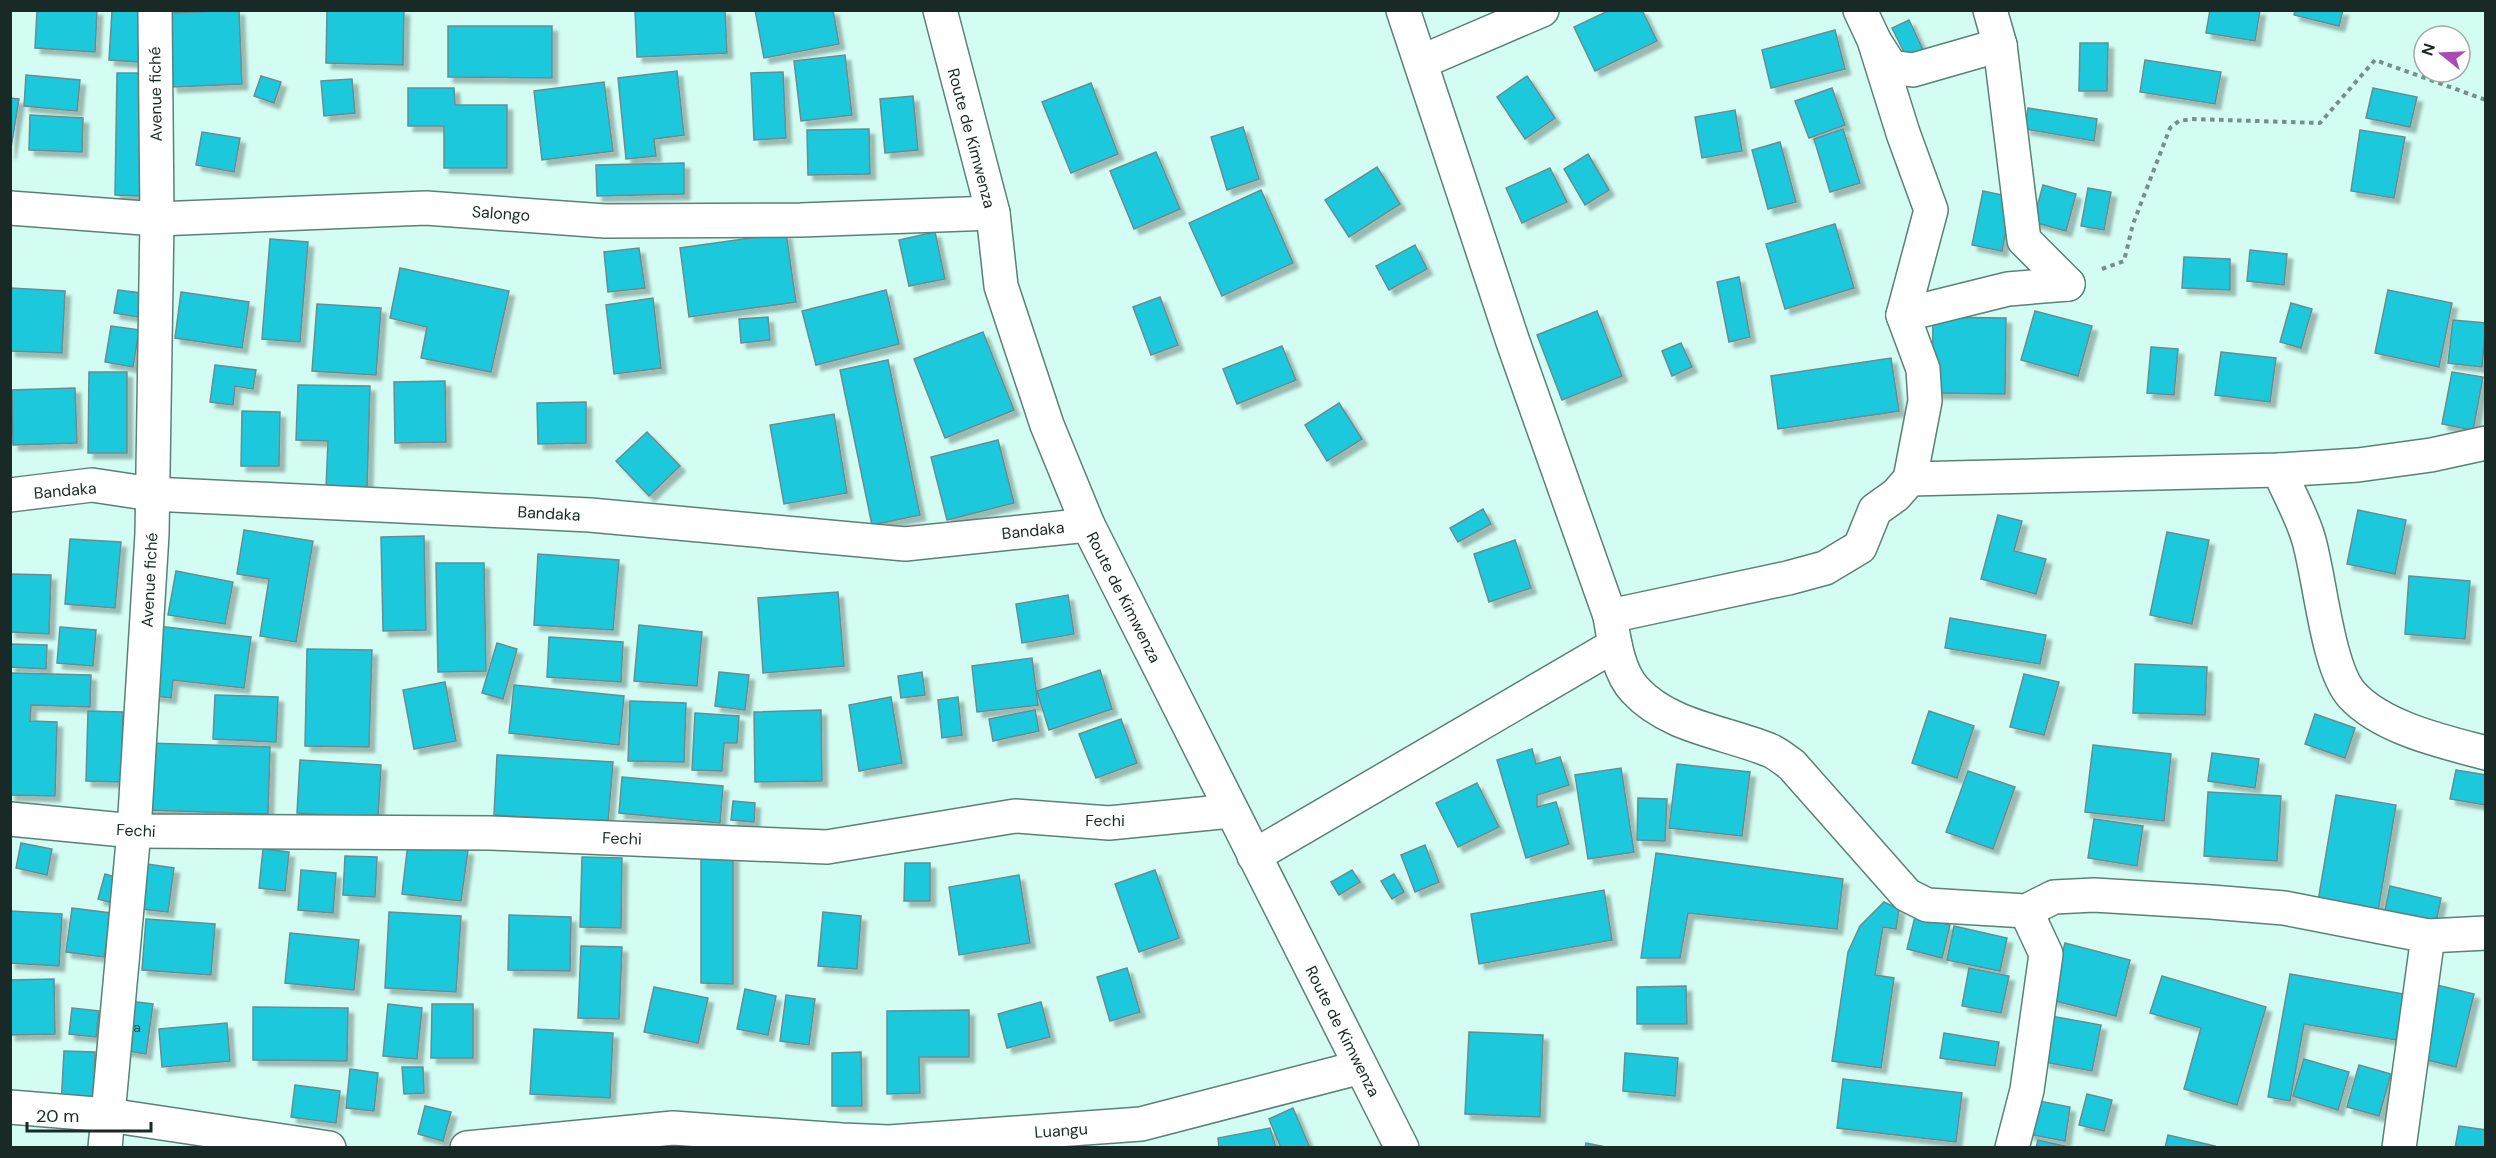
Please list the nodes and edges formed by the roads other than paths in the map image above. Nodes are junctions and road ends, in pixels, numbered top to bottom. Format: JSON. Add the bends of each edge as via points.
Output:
{"nodes":[{"id":1,"x":155,"y":10,"type":"edge"},
{"id":2,"x":939,"y":10,"type":"edge"},
{"id":3,"x":1403,"y":10,"type":"edge"},
{"id":4,"x":1542,"y":10,"type":"edge"},
{"id":5,"x":1860,"y":10,"type":"edge"},
{"id":6,"x":1990,"y":10,"type":"edge"},
{"id":7,"x":1874,"y":40,"type":"junction"},
{"id":8,"x":2000,"y":45,"type":"junction"},
{"id":9,"x":1421,"y":62,"type":"junction"},
{"id":10,"x":10,"y":208,"type":"edge"},
{"id":11,"x":993,"y":213,"type":"junction"},
{"id":12,"x":157,"y":219,"type":"junction"},
{"id":13,"x":1903,"y":315,"type":"junction"},
{"id":14,"x":2486,"y":443,"type":"edge"},
{"id":15,"x":2279,"y":470,"type":"junction"},
{"id":16,"x":1910,"y":479,"type":"junction"},
{"id":17,"x":152,"y":494,"type":"junction"},
{"id":18,"x":10,"y":495,"type":"edge"},
{"id":19,"x":1088,"y":525,"type":"junction"},
{"id":20,"x":1613,"y":631,"type":"junction"},
{"id":21,"x":2486,"y":753,"type":"edge"},
{"id":22,"x":1231,"y":811,"type":"junction"},
{"id":23,"x":10,"y":819,"type":"edge"},
{"id":24,"x":134,"y":831,"type":"junction"},
{"id":25,"x":1254,"y":856,"type":"junction"},
{"id":26,"x":2026,"y":911,"type":"junction"},
{"id":27,"x":2486,"y":933,"type":"edge"},
{"id":28,"x":2428,"y":936,"type":"junction"},
{"id":29,"x":1361,"y":1067,"type":"junction"},
{"id":30,"x":10,"y":1107,"type":"edge"},
{"id":31,"x":108,"y":1115,"type":"junction"},
{"id":32,"x":105,"y":1148,"type":"edge"},
{"id":33,"x":329,"y":1148,"type":"edge"},
{"id":34,"x":467,"y":1148,"type":"edge"},
{"id":35,"x":1402,"y":1148,"type":"edge"},
{"id":36,"x":2012,"y":1148,"type":"edge"},
{"id":37,"x":2399,"y":1148,"type":"edge"}],
"edges":[{"from":1,"to":12,"type":"street","name":"Avenue fiché"},
{"from":2,"to":11,"type":"street","name":"Route de Kimwenza"},
{"from":3,"to":9,"type":"street"},
{"from":4,"to":9,"type":"street"},
{"from":5,"to":7,"type":"street"},
{"from":6,"to":8,"type":"street"},
{"from":7,"to":8,"type":"street","via":[[1891,67],[1913,70]]},
{"from":7,"to":13,"type":"street","via":[[1902,133],[1931,210]]},
{"from":8,"to":13,"type":"street","via":[[2024,240],[2068,284],[2008,289]]},
{"from":9,"to":20,"type":"street"},
{"from":10,"to":12,"type":"street","name":"Salongo"},
{"from":11,"to":12,"type":"street","name":"Salongo","via":[[801,220],[605,220],[426,208]]},
{"from":11,"to":19,"type":"street","name":"Route de Kimwenza","via":[[1001,286],[1047,425]]},
{"from":12,"to":17,"type":"street","name":"Avenue fiché"},
{"from":13,"to":16,"type":"street","via":[[1923,369],[1925,401]]},
{"from":14,"to":15,"type":"street","via":[[2358,465]]},
{"from":15,"to":16,"type":"street"},
{"from":15,"to":21,"type":"street","via":[[2308,537],[2337,668],[2351,694],[2407,729]]},
{"from":16,"to":20,"type":"street","via":[[1875,510],[1860,547],[1825,568]]},
{"from":17,"to":18,"type":"street","name":"Bandaka","via":[[92,485]]},
{"from":17,"to":19,"type":"street","name":"Bandaka","via":[[590,515],[904,544]]},
{"from":17,"to":24,"type":"street","name":"Avenue fiché"},
{"from":19,"to":22,"type":"street","name":"Route de Kimwenza"},
{"from":20,"to":25,"type":"street"},
{"from":20,"to":26,"type":"street","via":[[1634,689],[1659,710],[1771,750],[1792,765],[1907,895],[1927,905]]},
{"from":22,"to":24,"type":"street","name":"Fechi","via":[[1108,823],[1015,816],[827,847],[490,833]]},
{"from":22,"to":25,"type":"street","name":"Route de Kimwenza"},
{"from":23,"to":24,"type":"street","name":"Fechi"},
{"from":24,"to":31,"type":"street","name":"Avenue fiché"},
{"from":25,"to":29,"type":"street","name":"Route de Kimwenza"},
{"from":26,"to":28,"type":"street","via":[[2054,897],[2094,895],[2284,908]]},
{"from":26,"to":36,"type":"street","via":[[2046,954],[2027,1090]]},
{"from":27,"to":28,"type":"street"},
{"from":28,"to":37,"type":"street"},
{"from":29,"to":34,"type":"street","name":"Luangu","via":[[1141,1124],[889,1142],[673,1128]]},
{"from":29,"to":35,"type":"street","name":"Route de Kimwenza"},
{"from":30,"to":31,"type":"street"},
{"from":31,"to":32,"type":"street","name":"Avenue fiché"},
{"from":31,"to":33,"type":"street"}]}
